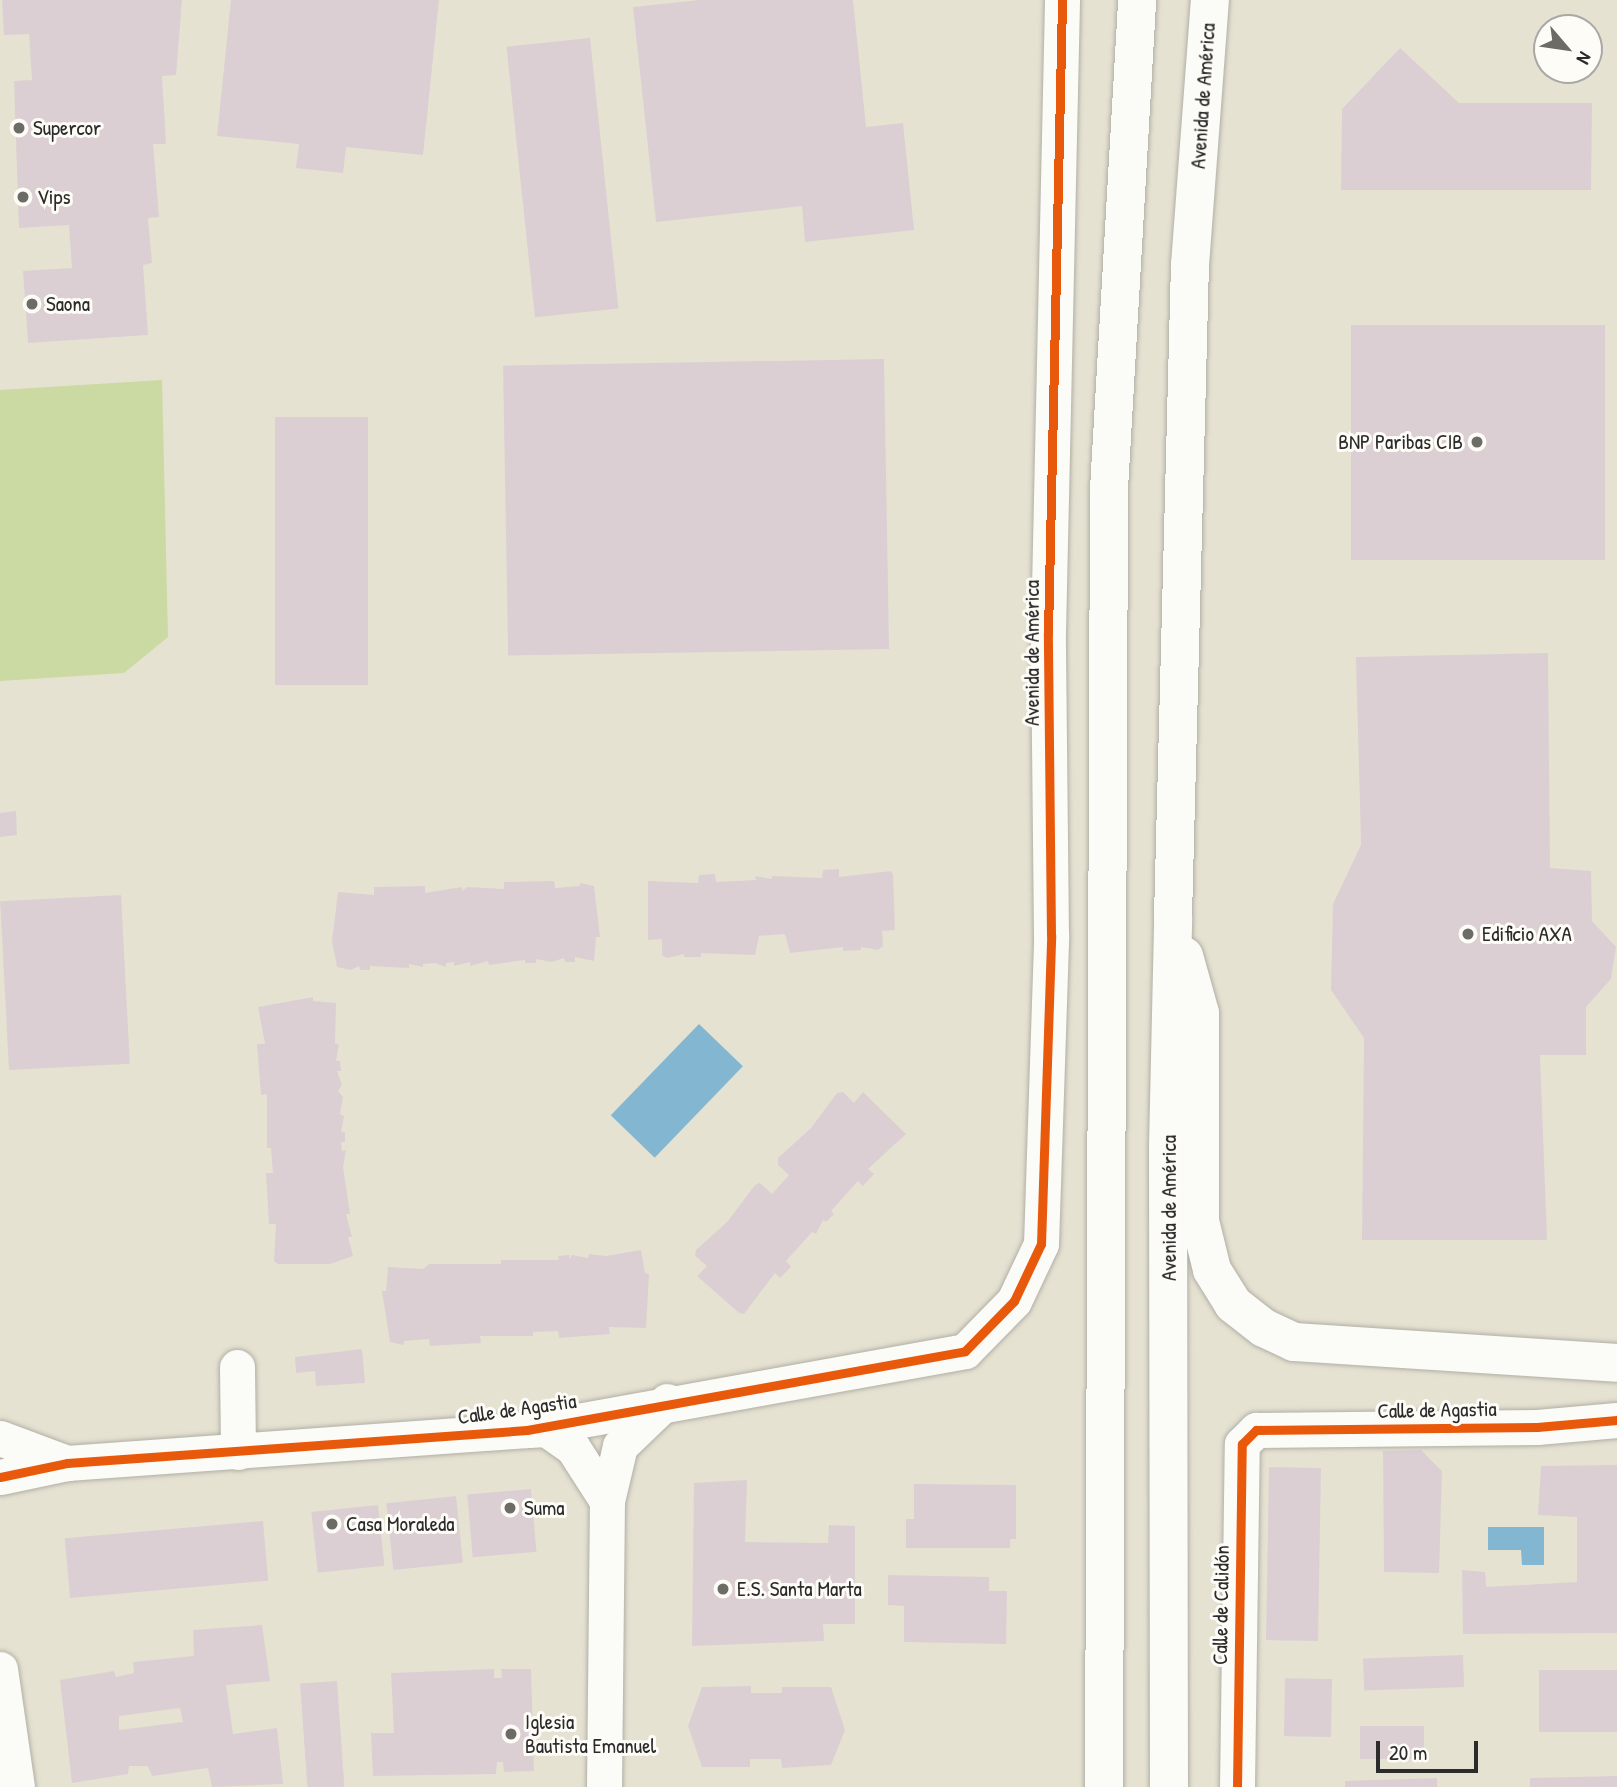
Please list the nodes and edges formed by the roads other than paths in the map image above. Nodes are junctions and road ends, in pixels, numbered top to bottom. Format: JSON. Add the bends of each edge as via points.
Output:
{"nodes":[{"id":1,"x":1062,"y":0,"type":"edge"},
{"id":2,"x":1137,"y":0,"type":"edge"},
{"id":3,"x":1210,"y":0,"type":"edge"},
{"id":4,"x":1173,"y":917,"type":"junction"},
{"id":5,"x":1014,"y":1301,"type":"joint"},
{"id":6,"x":1617,"y":1363,"type":"edge"},
{"id":7,"x":237,"y":1367,"type":"dead end"},
{"id":8,"x":667,"y":1402,"type":"junction"},
{"id":9,"x":1617,"y":1420,"type":"edge"},
{"id":10,"x":527,"y":1430,"type":"junction"},
{"id":11,"x":1256,"y":1430,"type":"joint"},
{"id":12,"x":0,"y":1438,"type":"edge"},
{"id":13,"x":238,"y":1452,"type":"junction"},
{"id":14,"x":67,"y":1464,"type":"junction"},
{"id":15,"x":0,"y":1477,"type":"edge"},
{"id":16,"x":607,"y":1501,"type":"junction"},
{"id":17,"x":0,"y":1669,"type":"edge"},
{"id":18,"x":17,"y":1787,"type":"edge"},
{"id":19,"x":604,"y":1787,"type":"edge"},
{"id":20,"x":1104,"y":1787,"type":"edge"},
{"id":21,"x":1169,"y":1787,"type":"edge"},
{"id":22,"x":1237,"y":1787,"type":"edge"}],
"edges":[{"from":1,"to":5,"type":"street","name":"Avenida de América","via":[[1048,633],[1051,936],[1041,1244]]},
{"from":2,"to":20,"type":"highway","via":[[1108,489]]},
{"from":3,"to":4,"type":"highway","name":"Avenida de América","via":[[1189,265]]},
{"from":4,"to":6,"type":"highway","via":[[1199,1013],[1200,1221],[1212,1270],[1233,1304],[1264,1328],[1294,1342]]},
{"from":4,"to":21,"type":"highway","name":"Avenida de América","via":[[1168,1146]]},
{"from":5,"to":8,"type":"street","name":"Calle de Agastia","via":[[965,1351]]},
{"from":7,"to":13,"type":"street"},
{"from":8,"to":10,"type":"street","name":"Calle de Agastia"},
{"from":8,"to":16,"type":"street","via":[[620,1446]]},
{"from":9,"to":11,"type":"street","name":"Calle de Agastia","via":[[1537,1427]]},
{"from":10,"to":13,"type":"street","name":"Calle de Agastia"},
{"from":10,"to":16,"type":"street","via":[[546,1429],[573,1448]]},
{"from":11,"to":22,"type":"street","name":"Calle de Calidón","via":[[1242,1444]]},
{"from":12,"to":14,"type":"street","name":"Calle de Agastia"},
{"from":13,"to":14,"type":"street","name":"Calle de Agastia"},
{"from":14,"to":15,"type":"street","name":"Calle de Agastia"},
{"from":16,"to":19,"type":"street"},
{"from":17,"to":18,"type":"street"}]}
